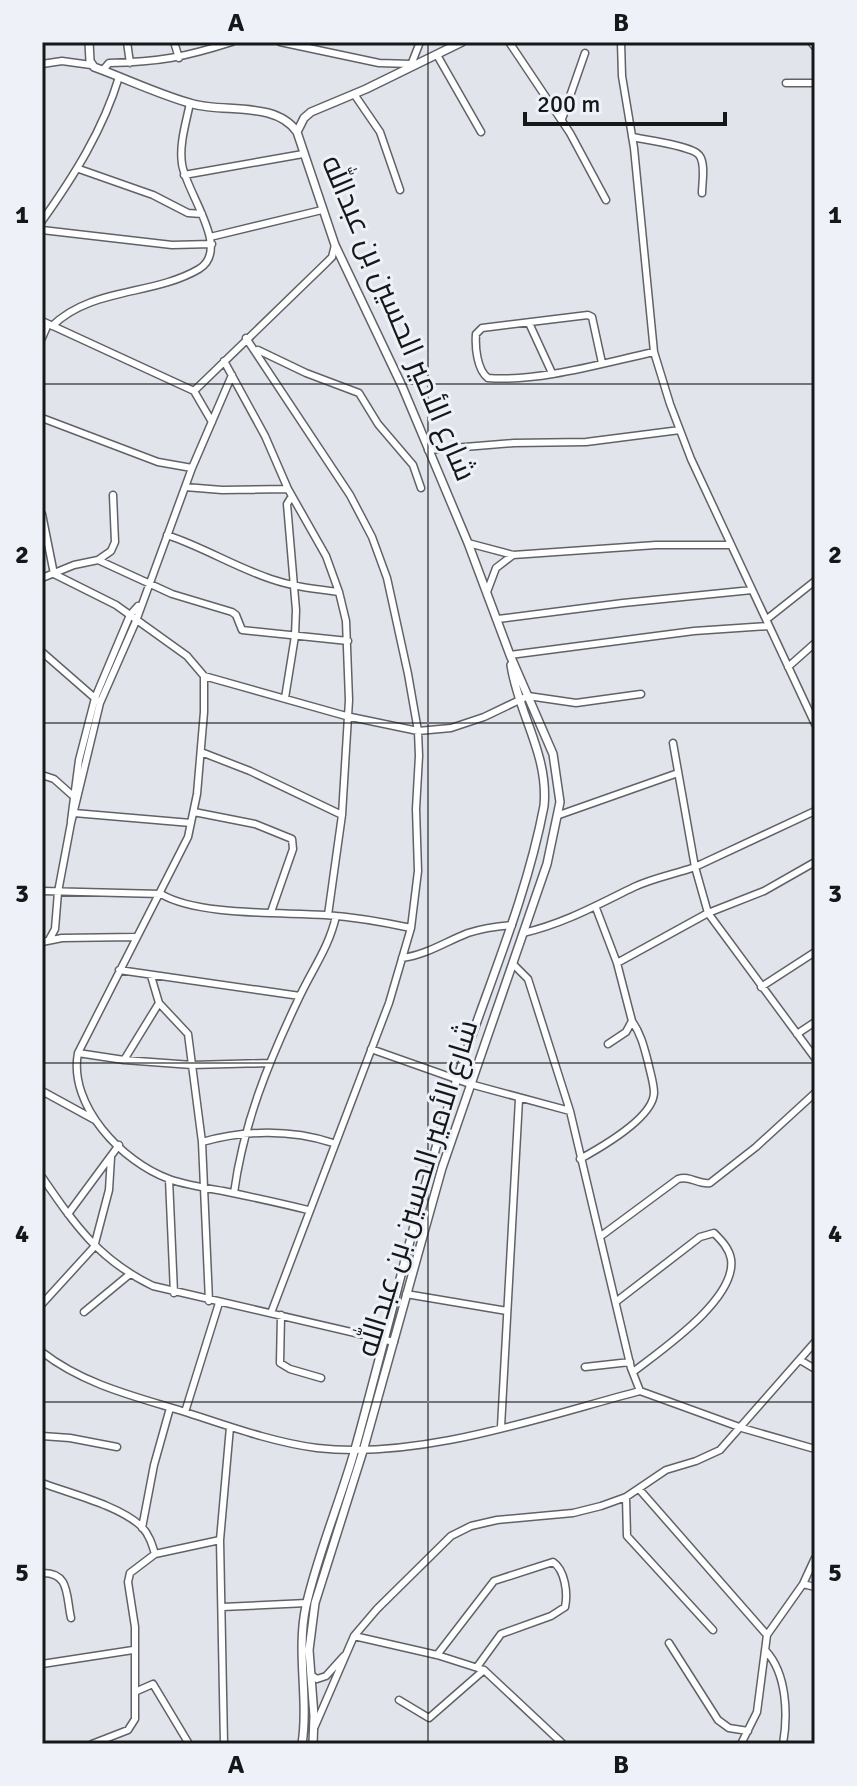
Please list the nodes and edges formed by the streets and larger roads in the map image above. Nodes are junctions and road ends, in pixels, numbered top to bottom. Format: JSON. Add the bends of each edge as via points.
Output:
{"nodes":[{"id":1,"x":89,"y":42,"type":"edge"},
{"id":2,"x":127,"y":42,"type":"edge"},
{"id":3,"x":174,"y":42,"type":"edge"},
{"id":4,"x":232,"y":42,"type":"edge"},
{"id":5,"x":280,"y":42,"type":"edge"},
{"id":6,"x":420,"y":42,"type":"edge"},
{"id":7,"x":462,"y":42,"type":"edge"},
{"id":8,"x":509,"y":42,"type":"edge"},
{"id":9,"x":621,"y":42,"type":"edge"},
{"id":10,"x":811,"y":42,"type":"edge"},
{"id":11,"x":211,"y":45,"type":"edge"},
{"id":12,"x":815,"y":47,"type":"edge"},
{"id":13,"x":585,"y":53,"type":"dead end"},
{"id":14,"x":437,"y":55,"type":"junction"},
{"id":15,"x":179,"y":58,"type":"junction"},
{"id":16,"x":130,"y":63,"type":"junction"},
{"id":17,"x":42,"y":64,"type":"edge"},
{"id":18,"x":91,"y":65,"type":"junction"},
{"id":19,"x":410,"y":66,"type":"junction"},
{"id":20,"x":103,"y":70,"type":"junction"},
{"id":21,"x":119,"y":77,"type":"junction"},
{"id":22,"x":786,"y":83,"type":"dead end"},
{"id":23,"x":815,"y":83,"type":"edge"},
{"id":24,"x":354,"y":94,"type":"junction"},
{"id":25,"x":190,"y":103,"type":"junction"},
{"id":26,"x":562,"y":119,"type":"junction"},
{"id":27,"x":297,"y":132,"type":"junction"},
{"id":28,"x":481,"y":132,"type":"dead end"},
{"id":29,"x":632,"y":137,"type":"junction"},
{"id":30,"x":303,"y":154,"type":"junction"},
{"id":31,"x":79,"y":169,"type":"junction"},
{"id":32,"x":184,"y":175,"type":"junction"},
{"id":33,"x":400,"y":190,"type":"dead end"},
{"id":34,"x":702,"y":193,"type":"dead end"},
{"id":35,"x":606,"y":200,"type":"dead end"},
{"id":36,"x":322,"y":210,"type":"junction"},
{"id":37,"x":202,"y":214,"type":"junction"},
{"id":38,"x":42,"y":221,"type":"edge"},
{"id":39,"x":42,"y":230,"type":"edge"},
{"id":40,"x":211,"y":240,"type":"junction"},
{"id":41,"x":335,"y":245,"type":"junction"},
{"id":42,"x":47,"y":323,"type":"edge"},
{"id":43,"x":529,"y":323,"type":"junction"},
{"id":44,"x":42,"y":338,"type":"edge"},
{"id":45,"x":246,"y":338,"type":"junction"},
{"id":46,"x":255,"y":349,"type":"junction"},
{"id":47,"x":654,"y":352,"type":"junction"},
{"id":48,"x":224,"y":361,"type":"junction"},
{"id":49,"x":602,"y":363,"type":"junction"},
{"id":50,"x":552,"y":373,"type":"junction"},
{"id":51,"x":232,"y":375,"type":"junction"},
{"id":52,"x":194,"y":391,"type":"junction"},
{"id":53,"x":42,"y":418,"type":"edge"},
{"id":54,"x":212,"y":422,"type":"junction"},
{"id":55,"x":680,"y":430,"type":"junction"},
{"id":56,"x":428,"y":450,"type":"junction"},
{"id":57,"x":192,"y":468,"type":"junction"},
{"id":58,"x":185,"y":487,"type":"junction"},
{"id":59,"x":421,"y":488,"type":"dead end"},
{"id":60,"x":288,"y":489,"type":"junction"},
{"id":61,"x":113,"y":495,"type":"dead end"},
{"id":62,"x":292,"y":496,"type":"junction"},
{"id":63,"x":42,"y":514,"type":"edge"},
{"id":64,"x":167,"y":535,"type":"junction"},
{"id":65,"x":468,"y":543,"type":"junction"},
{"id":66,"x":729,"y":545,"type":"junction"},
{"id":67,"x":513,"y":555,"type":"junction"},
{"id":68,"x":98,"y":560,"type":"junction"},
{"id":69,"x":54,"y":574,"type":"junction"},
{"id":70,"x":42,"y":578,"type":"edge"},
{"id":71,"x":815,"y":581,"type":"edge"},
{"id":72,"x":148,"y":584,"type":"junction"},
{"id":73,"x":295,"y":587,"type":"junction"},
{"id":74,"x":752,"y":590,"type":"junction"},
{"id":75,"x":339,"y":592,"type":"junction"},
{"id":76,"x":487,"y":592,"type":"junction"},
{"id":77,"x":141,"y":603,"type":"junction"},
{"id":78,"x":130,"y":615,"type":"junction"},
{"id":79,"x":498,"y":619,"type":"junction"},
{"id":80,"x":136,"y":621,"type":"junction"},
{"id":81,"x":768,"y":622,"type":"junction"},
{"id":82,"x":295,"y":636,"type":"junction"},
{"id":83,"x":348,"y":641,"type":"junction"},
{"id":84,"x":815,"y":643,"type":"edge"},
{"id":85,"x":42,"y":652,"type":"edge"},
{"id":86,"x":510,"y":655,"type":"junction"},
{"id":87,"x":788,"y":667,"type":"junction"},
{"id":88,"x":204,"y":676,"type":"junction"},
{"id":89,"x":641,"y":694,"type":"dead end"},
{"id":90,"x":528,"y":696,"type":"junction"},
{"id":91,"x":285,"y":698,"type":"junction"},
{"id":92,"x":519,"y":698,"type":"junction"},
{"id":93,"x":97,"y":701,"type":"junction"},
{"id":94,"x":346,"y":716,"type":"junction"},
{"id":95,"x":815,"y":724,"type":"edge"},
{"id":96,"x":418,"y":731,"type":"junction"},
{"id":97,"x":673,"y":743,"type":"dead end"},
{"id":98,"x":201,"y":752,"type":"junction"},
{"id":99,"x":678,"y":773,"type":"junction"},
{"id":100,"x":42,"y":775,"type":"edge"},
{"id":101,"x":72,"y":795,"type":"junction"},
{"id":102,"x":815,"y":811,"type":"edge"},
{"id":103,"x":194,"y":812,"type":"junction"},
{"id":104,"x":72,"y":813,"type":"junction"},
{"id":105,"x":342,"y":815,"type":"junction"},
{"id":106,"x":559,"y":815,"type":"junction"},
{"id":107,"x":191,"y":823,"type":"junction"},
{"id":108,"x":815,"y":862,"type":"edge"},
{"id":109,"x":695,"y":867,"type":"junction"},
{"id":110,"x":42,"y":891,"type":"edge"},
{"id":111,"x":58,"y":892,"type":"junction"},
{"id":112,"x":161,"y":894,"type":"junction"},
{"id":113,"x":596,"y":908,"type":"junction"},
{"id":114,"x":271,"y":912,"type":"junction"},
{"id":115,"x":708,"y":913,"type":"junction"},
{"id":116,"x":332,"y":916,"type":"junction"},
{"id":117,"x":512,"y":925,"type":"junction"},
{"id":118,"x":411,"y":928,"type":"junction"},
{"id":119,"x":55,"y":929,"type":"junction"},
{"id":120,"x":523,"y":933,"type":"junction"},
{"id":121,"x":135,"y":937,"type":"junction"},
{"id":122,"x":62,"y":938,"type":"junction"},
{"id":123,"x":46,"y":941,"type":"edge"},
{"id":124,"x":815,"y":952,"type":"edge"},
{"id":125,"x":402,"y":958,"type":"junction"},
{"id":126,"x":617,"y":963,"type":"junction"},
{"id":127,"x":513,"y":964,"type":"junction"},
{"id":128,"x":119,"y":970,"type":"junction"},
{"id":129,"x":151,"y":976,"type":"junction"},
{"id":130,"x":761,"y":987,"type":"junction"},
{"id":131,"x":300,"y":996,"type":"junction"},
{"id":132,"x":159,"y":1003,"type":"junction"},
{"id":133,"x":632,"y":1021,"type":"junction"},
{"id":134,"x":815,"y":1022,"type":"edge"},
{"id":135,"x":797,"y":1034,"type":"junction"},
{"id":136,"x":608,"y":1044,"type":"dead end"},
{"id":137,"x":371,"y":1049,"type":"junction"},
{"id":138,"x":78,"y":1053,"type":"junction"},
{"id":139,"x":814,"y":1056,"type":"edge"},
{"id":140,"x":124,"y":1060,"type":"junction"},
{"id":141,"x":269,"y":1063,"type":"junction"},
{"id":142,"x":192,"y":1065,"type":"junction"},
{"id":143,"x":457,"y":1079,"type":"junction"},
{"id":144,"x":470,"y":1084,"type":"junction"},
{"id":145,"x":42,"y":1091,"type":"edge"},
{"id":146,"x":815,"y":1093,"type":"edge"},
{"id":147,"x":519,"y":1099,"type":"junction"},
{"id":148,"x":570,"y":1111,"type":"junction"},
{"id":149,"x":98,"y":1122,"type":"junction"},
{"id":150,"x":246,"y":1133,"type":"junction"},
{"id":151,"x":202,"y":1142,"type":"junction"},
{"id":152,"x":333,"y":1143,"type":"junction"},
{"id":153,"x":119,"y":1145,"type":"junction"},
{"id":154,"x":111,"y":1157,"type":"junction"},
{"id":155,"x":580,"y":1159,"type":"junction"},
{"id":156,"x":42,"y":1177,"type":"edge"},
{"id":157,"x":169,"y":1179,"type":"junction"},
{"id":158,"x":204,"y":1187,"type":"junction"},
{"id":159,"x":234,"y":1193,"type":"junction"},
{"id":160,"x":418,"y":1208,"type":"junction"},
{"id":161,"x":308,"y":1210,"type":"junction"},
{"id":162,"x":429,"y":1211,"type":"junction"},
{"id":163,"x":68,"y":1214,"type":"junction"},
{"id":164,"x":601,"y":1236,"type":"junction"},
{"id":165,"x":94,"y":1247,"type":"junction"},
{"id":166,"x":130,"y":1274,"type":"junction"},
{"id":167,"x":174,"y":1293,"type":"junction"},
{"id":168,"x":406,"y":1294,"type":"junction"},
{"id":169,"x":209,"y":1301,"type":"junction"},
{"id":170,"x":617,"y":1301,"type":"junction"},
{"id":171,"x":219,"y":1303,"type":"junction"},
{"id":172,"x":42,"y":1304,"type":"edge"},
{"id":173,"x":507,"y":1311,"type":"junction"},
{"id":174,"x":84,"y":1312,"type":"dead end"},
{"id":175,"x":271,"y":1313,"type":"junction"},
{"id":176,"x":281,"y":1315,"type":"junction"},
{"id":177,"x":383,"y":1340,"type":"junction"},
{"id":178,"x":394,"y":1342,"type":"junction"},
{"id":179,"x":815,"y":1342,"type":"edge"},
{"id":180,"x":42,"y":1352,"type":"edge"},
{"id":181,"x":800,"y":1360,"type":"junction"},
{"id":182,"x":630,"y":1362,"type":"junction"},
{"id":183,"x":585,"y":1367,"type":"dead end"},
{"id":184,"x":815,"y":1369,"type":"edge"},
{"id":185,"x":633,"y":1372,"type":"junction"},
{"id":186,"x":321,"y":1378,"type":"dead end"},
{"id":187,"x":640,"y":1391,"type":"junction"},
{"id":188,"x":170,"y":1408,"type":"junction"},
{"id":189,"x":185,"y":1412,"type":"junction"},
{"id":190,"x":230,"y":1427,"type":"junction"},
{"id":191,"x":501,"y":1427,"type":"junction"},
{"id":192,"x":742,"y":1428,"type":"junction"},
{"id":193,"x":42,"y":1436,"type":"edge"},
{"id":194,"x":117,"y":1447,"type":"dead end"},
{"id":195,"x":815,"y":1449,"type":"edge"},
{"id":196,"x":359,"y":1450,"type":"junction"},
{"id":197,"x":42,"y":1483,"type":"edge"},
{"id":198,"x":639,"y":1489,"type":"junction"},
{"id":199,"x":626,"y":1497,"type":"junction"},
{"id":200,"x":142,"y":1528,"type":"junction"},
{"id":201,"x":220,"y":1540,"type":"junction"},
{"id":202,"x":155,"y":1554,"type":"junction"},
{"id":203,"x":815,"y":1558,"type":"edge"},
{"id":204,"x":42,"y":1573,"type":"edge"},
{"id":205,"x":803,"y":1584,"type":"junction"},
{"id":206,"x":815,"y":1587,"type":"edge"},
{"id":207,"x":307,"y":1603,"type":"junction"},
{"id":208,"x":222,"y":1607,"type":"junction"},
{"id":209,"x":71,"y":1618,"type":"dead end"},
{"id":210,"x":713,"y":1630,"type":"dead end"},
{"id":211,"x":767,"y":1635,"type":"junction"},
{"id":212,"x":354,"y":1636,"type":"junction"},
{"id":213,"x":669,"y":1643,"type":"dead end"},
{"id":214,"x":133,"y":1650,"type":"junction"},
{"id":215,"x":305,"y":1650,"type":"junction"},
{"id":216,"x":766,"y":1651,"type":"junction"},
{"id":217,"x":437,"y":1655,"type":"junction"},
{"id":218,"x":344,"y":1656,"type":"junction"},
{"id":219,"x":42,"y":1664,"type":"edge"},
{"id":220,"x":480,"y":1669,"type":"junction"},
{"id":221,"x":310,"y":1675,"type":"junction"},
{"id":222,"x":137,"y":1691,"type":"junction"},
{"id":223,"x":399,"y":1700,"type":"dead end"},
{"id":224,"x":314,"y":1729,"type":"junction"},
{"id":225,"x":748,"y":1731,"type":"junction"},
{"id":226,"x":92,"y":1744,"type":"edge"},
{"id":227,"x":189,"y":1744,"type":"edge"},
{"id":228,"x":224,"y":1744,"type":"edge"},
{"id":229,"x":302,"y":1744,"type":"edge"},
{"id":230,"x":313,"y":1744,"type":"edge"},
{"id":231,"x":563,"y":1744,"type":"edge"},
{"id":232,"x":741,"y":1744,"type":"edge"},
{"id":233,"x":783,"y":1744,"type":"edge"}],
"edges":[{"from":1,"to":18,"type":"street"},
{"from":2,"to":16,"type":"street"},
{"from":3,"to":15,"type":"street"},
{"from":4,"to":11,"type":"street"},
{"from":5,"to":19,"type":"street"},
{"from":6,"to":19,"type":"street"},
{"from":7,"to":14,"type":"street","name":"شارع الأمير الحسين بن عبدالله"},
{"from":8,"to":26,"type":"street"},
{"from":9,"to":29,"type":"street"},
{"from":10,"to":12,"type":"street"},
{"from":11,"to":15,"type":"street"},
{"from":13,"to":26,"type":"street"},
{"from":14,"to":19,"type":"street","name":"شارع الأمير الحسين بن عبدالله"},
{"from":14,"to":28,"type":"street"},
{"from":15,"to":16,"type":"street"},
{"from":16,"to":20,"type":"street","via":[[109,63]]},
{"from":17,"to":18,"type":"street"},
{"from":18,"to":20,"type":"street"},
{"from":19,"to":24,"type":"street","name":"شارع الأمير الحسين بن عبدالله"},
{"from":20,"to":21,"type":"street"},
{"from":21,"to":25,"type":"street"},
{"from":21,"to":31,"type":"street"},
{"from":22,"to":23,"type":"street"},
{"from":24,"to":27,"type":"street","name":"شارع الأمير الحسين بن عبدالله","via":[[311,112]]},
{"from":24,"to":33,"type":"street","via":[[380,132]]},
{"from":25,"to":27,"type":"street","via":[[264,113],[287,121]]},
{"from":25,"to":32,"type":"street","via":[[182,142]]},
{"from":26,"to":35,"type":"street"},
{"from":27,"to":30,"type":"street","name":"شارع الأمير الحسين بن عبدالله"},
{"from":29,"to":34,"type":"street","via":[[699,155]]},
{"from":29,"to":47,"type":"street"},
{"from":30,"to":32,"type":"street"},
{"from":30,"to":36,"type":"street","name":"شارع الأمير الحسين بن عبدالله"},
{"from":31,"to":37,"type":"street"},
{"from":31,"to":38,"type":"street"},
{"from":32,"to":37,"type":"street"},
{"from":36,"to":40,"type":"street"},
{"from":36,"to":41,"type":"street","name":"شارع الأمير الحسين بن عبدالله"},
{"from":37,"to":40,"type":"street"},
{"from":39,"to":40,"type":"street","via":[[172,245]]},
{"from":40,"to":42,"type":"street","via":[[210,260],[190,273],[100,298]]},
{"from":41,"to":45,"type":"street","via":[[332,257]]},
{"from":41,"to":56,"type":"street","name":"شارع الأمير الحسين بن عبدالله"},
{"from":42,"to":44,"type":"street"},
{"from":42,"to":52,"type":"street"},
{"from":43,"to":49,"type":"street","via":[[592,317]]},
{"from":43,"to":50,"type":"street"},
{"from":43,"to":50,"type":"street","via":[[477,330],[482,374],[496,379]]},
{"from":45,"to":46,"type":"street"},
{"from":45,"to":48,"type":"street"},
{"from":46,"to":59,"type":"street","via":[[359,393],[413,465]]},
{"from":46,"to":96,"type":"street","via":[[372,537],[387,578]]},
{"from":47,"to":49,"type":"street"},
{"from":47,"to":55,"type":"street"},
{"from":48,"to":51,"type":"street"},
{"from":48,"to":52,"type":"street"},
{"from":49,"to":50,"type":"street"},
{"from":51,"to":54,"type":"street"},
{"from":51,"to":60,"type":"street"},
{"from":52,"to":54,"type":"street"},
{"from":53,"to":57,"type":"street","via":[[158,462]]},
{"from":54,"to":57,"type":"street"},
{"from":55,"to":56,"type":"street","via":[[586,442]]},
{"from":55,"to":66,"type":"street"},
{"from":56,"to":65,"type":"street","name":"شارع الأمير الحسين بن عبدالله"},
{"from":57,"to":58,"type":"street"},
{"from":58,"to":60,"type":"street"},
{"from":58,"to":64,"type":"street"},
{"from":60,"to":62,"type":"street"},
{"from":61,"to":68,"type":"street","via":[[115,542]]},
{"from":62,"to":73,"type":"street","via":[[287,504]]},
{"from":62,"to":75,"type":"street","via":[[326,556]]},
{"from":63,"to":69,"type":"street"},
{"from":64,"to":72,"type":"street"},
{"from":64,"to":73,"type":"street"},
{"from":65,"to":67,"type":"street"},
{"from":65,"to":76,"type":"street","name":"شارع الأمير الحسين بن عبدالله"},
{"from":66,"to":67,"type":"street"},
{"from":66,"to":74,"type":"street"},
{"from":67,"to":76,"type":"street","via":[[496,568]]},
{"from":68,"to":69,"type":"street"},
{"from":68,"to":72,"type":"street"},
{"from":69,"to":70,"type":"street"},
{"from":69,"to":78,"type":"street"},
{"from":71,"to":81,"type":"street"},
{"from":72,"to":77,"type":"street"},
{"from":72,"to":82,"type":"street","via":[[232,612],[242,630]]},
{"from":73,"to":75,"type":"street"},
{"from":73,"to":82,"type":"street"},
{"from":74,"to":79,"type":"street"},
{"from":74,"to":81,"type":"street"},
{"from":75,"to":83,"type":"street"},
{"from":76,"to":79,"type":"street","name":"شارع الأمير الحسين بن عبدالله"},
{"from":77,"to":78,"type":"street"},
{"from":77,"to":80,"type":"street"},
{"from":78,"to":80,"type":"street"},
{"from":78,"to":93,"type":"street"},
{"from":79,"to":86,"type":"street","name":"شارع الأمير الحسين بن عبدالله"},
{"from":80,"to":88,"type":"street","via":[[187,656]]},
{"from":80,"to":93,"type":"street"},
{"from":81,"to":86,"type":"street"},
{"from":81,"to":87,"type":"street"},
{"from":82,"to":83,"type":"street"},
{"from":82,"to":91,"type":"street"},
{"from":83,"to":94,"type":"street"},
{"from":84,"to":87,"type":"street"},
{"from":85,"to":93,"type":"street"},
{"from":86,"to":90,"type":"street","name":"شارع الأمير الحسين بن عبدالله"},
{"from":86,"to":92,"type":"street","name":"شارع الأمير الحسين بن عبدالله"},
{"from":87,"to":95,"type":"street"},
{"from":88,"to":91,"type":"street"},
{"from":88,"to":98,"type":"street"},
{"from":89,"to":90,"type":"street","via":[[576,703]]},
{"from":90,"to":92,"type":"street"},
{"from":90,"to":106,"type":"street","name":"شارع الأمير الحسين بن عبدالله","via":[[555,763]]},
{"from":91,"to":94,"type":"street"},
{"from":92,"to":96,"type":"street","via":[[451,728]]},
{"from":92,"to":117,"type":"street","name":"شارع الأمير الحسين بن عبدالله","via":[[546,792]]},
{"from":93,"to":101,"type":"street"},
{"from":93,"to":104,"type":"street"},
{"from":94,"to":96,"type":"street"},
{"from":94,"to":105,"type":"street"},
{"from":96,"to":118,"type":"street","via":[[418,871]]},
{"from":97,"to":99,"type":"street"},
{"from":98,"to":103,"type":"street"},
{"from":98,"to":105,"type":"street"},
{"from":99,"to":106,"type":"street"},
{"from":99,"to":109,"type":"street"},
{"from":100,"to":101,"type":"street"},
{"from":101,"to":104,"type":"street"},
{"from":102,"to":109,"type":"street"},
{"from":103,"to":107,"type":"street"},
{"from":103,"to":114,"type":"street","via":[[245,821],[292,839]]},
{"from":104,"to":107,"type":"street"},
{"from":104,"to":111,"type":"street"},
{"from":105,"to":116,"type":"street"},
{"from":106,"to":120,"type":"street","name":"شارع الأمير الحسين بن عبدالله"},
{"from":107,"to":112,"type":"street"},
{"from":108,"to":115,"type":"street","via":[[764,891]]},
{"from":109,"to":113,"type":"street","via":[[637,886]]},
{"from":109,"to":115,"type":"street"},
{"from":110,"to":111,"type":"street"},
{"from":111,"to":112,"type":"street"},
{"from":111,"to":119,"type":"street"},
{"from":112,"to":114,"type":"street","via":[[190,904]]},
{"from":112,"to":121,"type":"street"},
{"from":113,"to":120,"type":"street"},
{"from":113,"to":126,"type":"street"},
{"from":114,"to":116,"type":"street"},
{"from":115,"to":126,"type":"street"},
{"from":115,"to":130,"type":"street"},
{"from":116,"to":118,"type":"street"},
{"from":116,"to":131,"type":"street","via":[[326,948]]},
{"from":117,"to":125,"type":"street","via":[[489,927]]},
{"from":117,"to":143,"type":"street","name":"شارع الأمير الحسين بن عبدالله"},
{"from":118,"to":125,"type":"street"},
{"from":119,"to":122,"type":"street"},
{"from":119,"to":123,"type":"street"},
{"from":120,"to":127,"type":"street","name":"شارع الأمير الحسين بن عبدالله"},
{"from":121,"to":122,"type":"street"},
{"from":121,"to":128,"type":"street"},
{"from":122,"to":123,"type":"street"},
{"from":124,"to":130,"type":"street"},
{"from":125,"to":137,"type":"street"},
{"from":126,"to":133,"type":"street"},
{"from":127,"to":144,"type":"street","name":"شارع الأمير الحسين بن عبدالله"},
{"from":127,"to":148,"type":"street","via":[[528,979]]},
{"from":128,"to":129,"type":"street"},
{"from":128,"to":138,"type":"street"},
{"from":129,"to":131,"type":"street"},
{"from":129,"to":132,"type":"street"},
{"from":130,"to":135,"type":"street"},
{"from":131,"to":141,"type":"street"},
{"from":132,"to":140,"type":"street"},
{"from":132,"to":142,"type":"street","via":[[187,1032]]},
{"from":133,"to":136,"type":"street"},
{"from":133,"to":155,"type":"street","via":[[651,1075],[654,1094],[649,1110]]},
{"from":134,"to":135,"type":"street"},
{"from":135,"to":139,"type":"street"},
{"from":137,"to":143,"type":"street"},
{"from":137,"to":152,"type":"street"},
{"from":138,"to":140,"type":"street"},
{"from":138,"to":149,"type":"street","via":[[77,1081]]},
{"from":140,"to":142,"type":"street"},
{"from":141,"to":142,"type":"street"},
{"from":141,"to":150,"type":"street"},
{"from":142,"to":151,"type":"street"},
{"from":143,"to":144,"type":"street"},
{"from":143,"to":160,"type":"street","name":"شارع الأمير الحسين بن عبدالله"},
{"from":144,"to":147,"type":"street"},
{"from":144,"to":162,"type":"street","name":"شارع الأمير الحسين بن عبدالله"},
{"from":145,"to":149,"type":"street"},
{"from":146,"to":164,"type":"street","via":[[710,1183],[678,1179]]},
{"from":147,"to":148,"type":"street"},
{"from":147,"to":173,"type":"street"},
{"from":148,"to":155,"type":"street"},
{"from":149,"to":153,"type":"street"},
{"from":150,"to":151,"type":"street"},
{"from":150,"to":152,"type":"street","via":[[301,1135]]},
{"from":150,"to":159,"type":"street"},
{"from":151,"to":158,"type":"street"},
{"from":152,"to":161,"type":"street"},
{"from":153,"to":154,"type":"street"},
{"from":153,"to":157,"type":"street"},
{"from":154,"to":163,"type":"street"},
{"from":154,"to":165,"type":"street","via":[[109,1190]]},
{"from":155,"to":164,"type":"street"},
{"from":156,"to":163,"type":"street"},
{"from":157,"to":158,"type":"street"},
{"from":157,"to":167,"type":"street"},
{"from":158,"to":159,"type":"street"},
{"from":158,"to":169,"type":"street"},
{"from":159,"to":161,"type":"street"},
{"from":160,"to":162,"type":"street"},
{"from":160,"to":177,"type":"street","name":"شارع الأمير الحسين بن عبدالله"},
{"from":161,"to":175,"type":"street"},
{"from":162,"to":168,"type":"street","name":"شارع الأمير الحسين بن عبدالله"},
{"from":163,"to":165,"type":"street"},
{"from":164,"to":170,"type":"street"},
{"from":165,"to":166,"type":"street"},
{"from":165,"to":172,"type":"street"},
{"from":166,"to":167,"type":"street"},
{"from":166,"to":174,"type":"street"},
{"from":167,"to":169,"type":"street"},
{"from":168,"to":173,"type":"street"},
{"from":168,"to":178,"type":"street","name":"شارع الأمير الحسين بن عبدالله"},
{"from":169,"to":171,"type":"street"},
{"from":170,"to":182,"type":"street"},
{"from":170,"to":185,"type":"street","via":[[700,1237],[714,1233],[726,1245],[731,1258],[726,1285],[711,1306]]},
{"from":171,"to":175,"type":"street"},
{"from":171,"to":189,"type":"street"},
{"from":173,"to":191,"type":"street"},
{"from":175,"to":176,"type":"street"},
{"from":176,"to":177,"type":"street"},
{"from":176,"to":186,"type":"street","via":[[280,1363]]},
{"from":177,"to":178,"type":"street"},
{"from":177,"to":196,"type":"street","name":"شارع الأمير الحسين بن عبدالله"},
{"from":178,"to":196,"type":"street","name":"شارع الأمير الحسين بن عبدالله"},
{"from":179,"to":181,"type":"street"},
{"from":180,"to":188,"type":"street","via":[[98,1384]]},
{"from":181,"to":184,"type":"street"},
{"from":181,"to":192,"type":"street"},
{"from":182,"to":183,"type":"street"},
{"from":182,"to":185,"type":"street"},
{"from":185,"to":187,"type":"street"},
{"from":187,"to":191,"type":"street"},
{"from":187,"to":192,"type":"street"},
{"from":188,"to":189,"type":"street"},
{"from":188,"to":200,"type":"street"},
{"from":189,"to":190,"type":"street"},
{"from":190,"to":196,"type":"street","via":[[315,1448]]},
{"from":190,"to":201,"type":"street"},
{"from":191,"to":196,"type":"street","via":[[416,1445]]},
{"from":192,"to":195,"type":"street"},
{"from":192,"to":198,"type":"street","via":[[720,1450],[666,1470]]},
{"from":193,"to":194,"type":"street"},
{"from":196,"to":207,"type":"street","name":"شارع الأمير الحسين بن عبدالله"},
{"from":196,"to":215,"type":"street","name":"شارع الأمير الحسين بن عبدالله"},
{"from":197,"to":200,"type":"street","via":[[114,1511]]},
{"from":198,"to":199,"type":"street"},
{"from":198,"to":211,"type":"street"},
{"from":199,"to":210,"type":"street","via":[[627,1536]]},
{"from":199,"to":212,"type":"street","via":[[573,1513],[497,1520],[451,1536]]},
{"from":200,"to":202,"type":"street"},
{"from":201,"to":202,"type":"street"},
{"from":201,"to":208,"type":"street"},
{"from":202,"to":214,"type":"street","via":[[129,1575]]},
{"from":203,"to":205,"type":"street"},
{"from":204,"to":209,"type":"street","via":[[62,1578]]},
{"from":205,"to":206,"type":"street"},
{"from":205,"to":211,"type":"street"},
{"from":207,"to":208,"type":"street"},
{"from":207,"to":215,"type":"street","name":"شارع الأمير الحسين بن عبدالله"},
{"from":208,"to":228,"type":"street"},
{"from":211,"to":216,"type":"street"},
{"from":212,"to":217,"type":"street"},
{"from":212,"to":218,"type":"street"},
{"from":213,"to":225,"type":"street","via":[[718,1720]]},
{"from":214,"to":219,"type":"street"},
{"from":214,"to":222,"type":"street"},
{"from":215,"to":221,"type":"street","name":"شارع الأمير الحسين بن عبدالله"},
{"from":215,"to":229,"type":"street","name":"شارع الأمير الحسين بن عبدالله"},
{"from":216,"to":225,"type":"street","via":[[757,1712]]},
{"from":216,"to":233,"type":"street","via":[[782,1683]]},
{"from":217,"to":220,"type":"street"},
{"from":217,"to":220,"type":"street","via":[[494,1581],[553,1562],[562,1574],[565,1607],[501,1634]]},
{"from":218,"to":221,"type":"street","via":[[324,1677]]},
{"from":218,"to":224,"type":"street"},
{"from":220,"to":223,"type":"street","via":[[429,1718]]},
{"from":220,"to":231,"type":"street"},
{"from":221,"to":224,"type":"street","name":"شارع الأمير الحسين بن عبدالله"},
{"from":222,"to":226,"type":"street","via":[[135,1719],[128,1730]]},
{"from":222,"to":227,"type":"street","via":[[153,1684]]},
{"from":224,"to":230,"type":"street","name":"شارع الأمير الحسين بن عبدالله"},
{"from":225,"to":232,"type":"street"}]}
